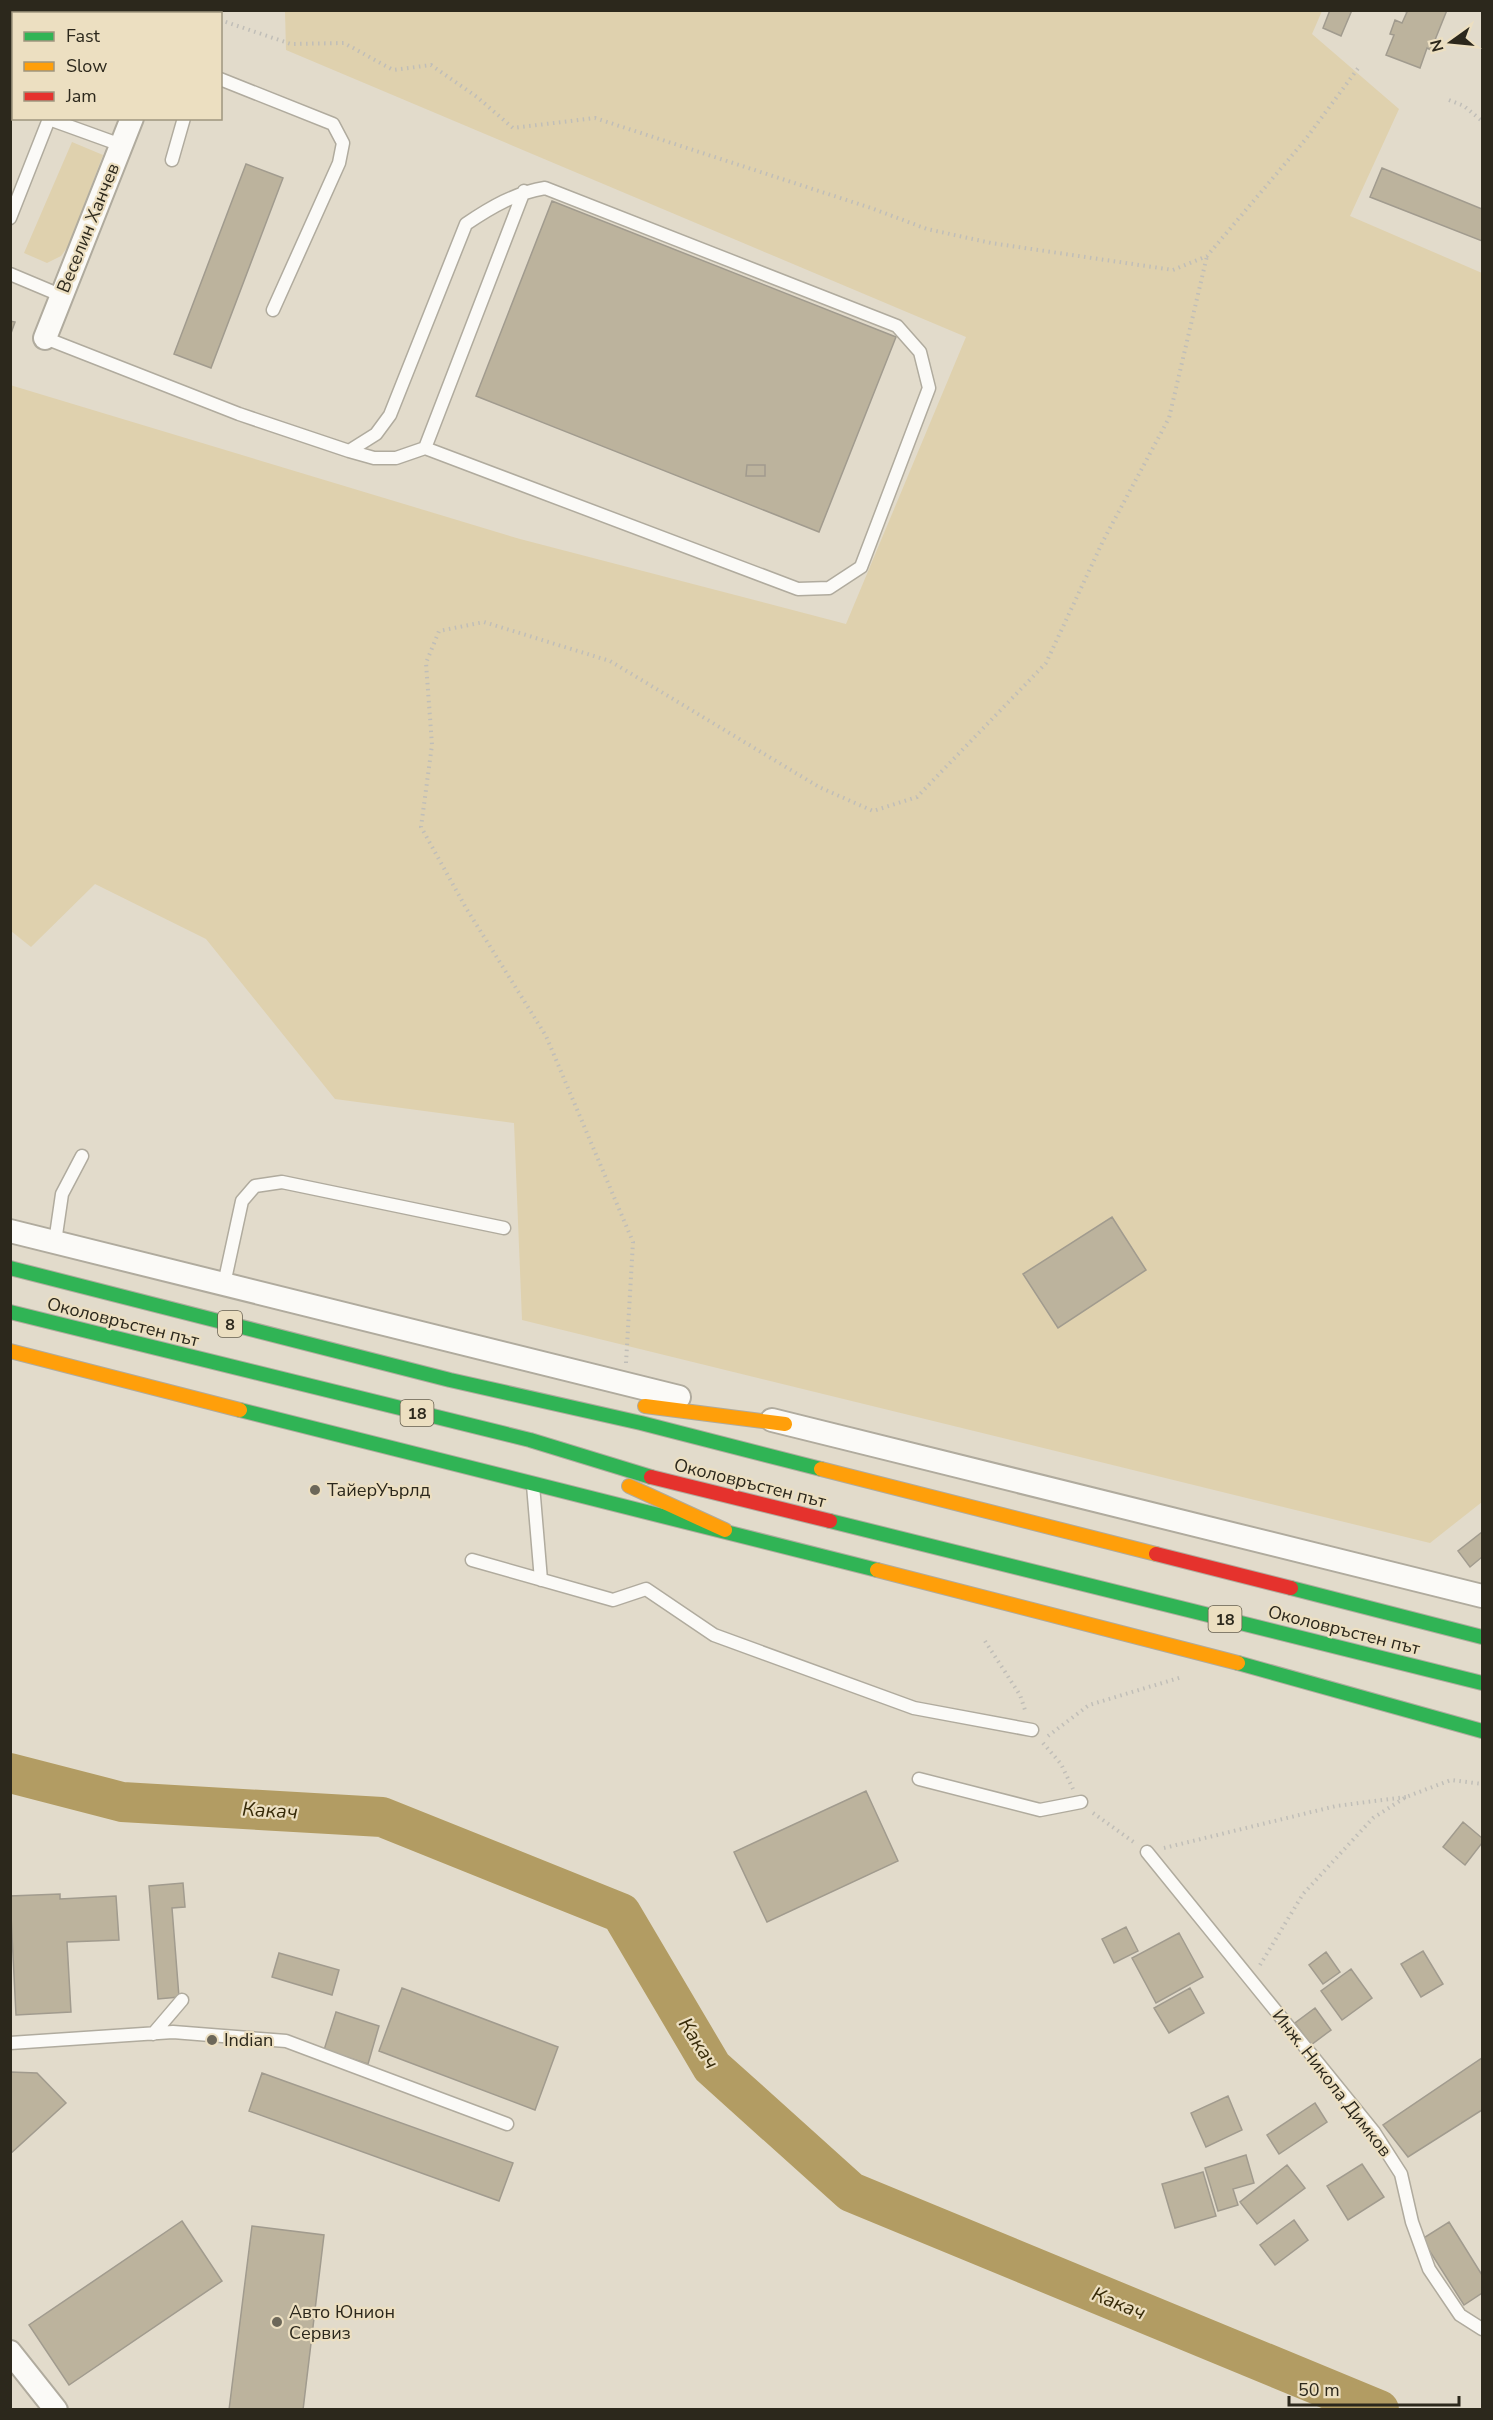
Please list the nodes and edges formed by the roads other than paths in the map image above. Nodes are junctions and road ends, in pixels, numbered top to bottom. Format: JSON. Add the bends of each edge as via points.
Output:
{"nodes":[{"id":1,"x":222,"y":80,"type":"edge"},
{"id":2,"x":49,"y":120,"type":"edge"},
{"id":3,"x":52,"y":120,"type":"edge"},
{"id":4,"x":131,"y":120,"type":"edge"},
{"id":5,"x":183,"y":120,"type":"edge"},
{"id":6,"x":121,"y":145,"type":"junction"},
{"id":7,"x":172,"y":160,"type":"dead end"},
{"id":8,"x":524,"y":191,"type":"junction"},
{"id":9,"x":10,"y":218,"type":"edge"},
{"id":10,"x":10,"y":274,"type":"edge"},
{"id":11,"x":60,"y":295,"type":"junction"},
{"id":12,"x":273,"y":310,"type":"dead end"},
{"id":13,"x":45,"y":338,"type":"joint"},
{"id":14,"x":425,"y":448,"type":"junction"},
{"id":15,"x":349,"y":451,"type":"junction"},
{"id":16,"x":82,"y":1156,"type":"dead end"},
{"id":17,"x":504,"y":1228,"type":"dead end"},
{"id":18,"x":10,"y":1231,"type":"edge"},
{"id":19,"x":55,"y":1242,"type":"junction"},
{"id":20,"x":10,"y":1268,"type":"edge"},
{"id":21,"x":224,"y":1284,"type":"junction"},
{"id":22,"x":10,"y":1312,"type":"edge"},
{"id":23,"x":10,"y":1351,"type":"edge"},
{"id":24,"x":450,"y":1380,"type":"junction"},
{"id":25,"x":304,"y":1386,"type":"joint"},
{"id":26,"x":610,"y":1401,"type":"dead end"},
{"id":27,"x":530,"y":1440,"type":"junction"},
{"id":28,"x":533,"y":1483,"type":"junction"},
{"id":29,"x":725,"y":1530,"type":"junction"},
{"id":30,"x":472,"y":1560,"type":"dead end"},
{"id":31,"x":541,"y":1580,"type":"junction"},
{"id":32,"x":1482,"y":1596,"type":"edge"},
{"id":33,"x":1482,"y":1637,"type":"edge"},
{"id":34,"x":1482,"y":1683,"type":"edge"},
{"id":35,"x":1032,"y":1730,"type":"road end"},
{"id":36,"x":1482,"y":1731,"type":"edge"},
{"id":37,"x":919,"y":1779,"type":"dead end"},
{"id":38,"x":1081,"y":1802,"type":"road end"},
{"id":39,"x":1147,"y":1851,"type":"road end"},
{"id":40,"x":182,"y":2000,"type":"dead end"},
{"id":41,"x":153,"y":2034,"type":"junction"},
{"id":42,"x":10,"y":2043,"type":"edge"},
{"id":43,"x":507,"y":2124,"type":"dead end"},
{"id":44,"x":1482,"y":2329,"type":"edge"},
{"id":45,"x":10,"y":2352,"type":"edge"},
{"id":46,"x":56,"y":2409,"type":"edge"}],
"edges":[{"from":1,"to":12,"type":"lane","via":[[333,124],[343,142],[339,163]]},
{"from":2,"to":9,"type":"lane"},
{"from":3,"to":6,"type":"lane"},
{"from":4,"to":6,"type":"street","name":"Веселин Ханчев"},
{"from":5,"to":7,"type":"lane"},
{"from":6,"to":11,"type":"street","name":"Веселин Ханчев"},
{"from":8,"to":14,"type":"lane"},
{"from":8,"to":14,"type":"lane","via":[[545,188],[897,326],[920,352],[929,388],[861,567],[830,588],[798,589]]},
{"from":8,"to":15,"type":"lane","via":[[466,224],[390,415],[376,434]]},
{"from":10,"to":11,"type":"lane"},
{"from":11,"to":13,"type":"street","name":"Веселин Ханчев"},
{"from":13,"to":15,"type":"lane","via":[[239,414]]},
{"from":14,"to":15,"type":"lane","via":[[396,458],[374,458]]},
{"from":16,"to":19,"type":"lane","via":[[62,1194]]},
{"from":17,"to":21,"type":"lane","via":[[282,1182],[255,1186],[242,1201]]},
{"from":18,"to":19,"type":"street"},
{"from":19,"to":21,"type":"street"},
{"from":20,"to":24,"type":"main road","name":"Околовръстен път","number":"8"},
{"from":21,"to":32,"type":"street","via":[[629,1394],[785,1424]]},
{"from":22,"to":25,"type":"main road","name":"Околовръстен път","number":"8"},
{"from":23,"to":28,"type":"main road"},
{"from":24,"to":26,"type":"main road","number":"8"},
{"from":24,"to":33,"type":"main road","name":"Околовръстен път","number":"18","via":[[641,1422]]},
{"from":25,"to":27,"type":"main road","name":"Околовръстен път","number":"18"},
{"from":27,"to":29,"type":"main road"},
{"from":27,"to":34,"type":"main road","name":"Околовръстен път","number":"18","via":[[643,1474]]},
{"from":28,"to":29,"type":"main road"},
{"from":28,"to":31,"type":"lane"},
{"from":29,"to":36,"type":"main road","via":[[1319,1683]]},
{"from":30,"to":31,"type":"lane"},
{"from":31,"to":35,"type":"lane","via":[[612,1600],[646,1589],[714,1635],[914,1708]]},
{"from":37,"to":38,"type":"lane","via":[[1040,1810]]},
{"from":39,"to":44,"type":"lane","name":"Инж. Никола Димков","via":[[1374,2132],[1401,2174],[1429,2270],[1460,2315]]},
{"from":40,"to":41,"type":"lane"},
{"from":41,"to":42,"type":"lane"},
{"from":41,"to":43,"type":"lane","via":[[173,2032],[286,2041]]},
{"from":45,"to":46,"type":"street"}]}
